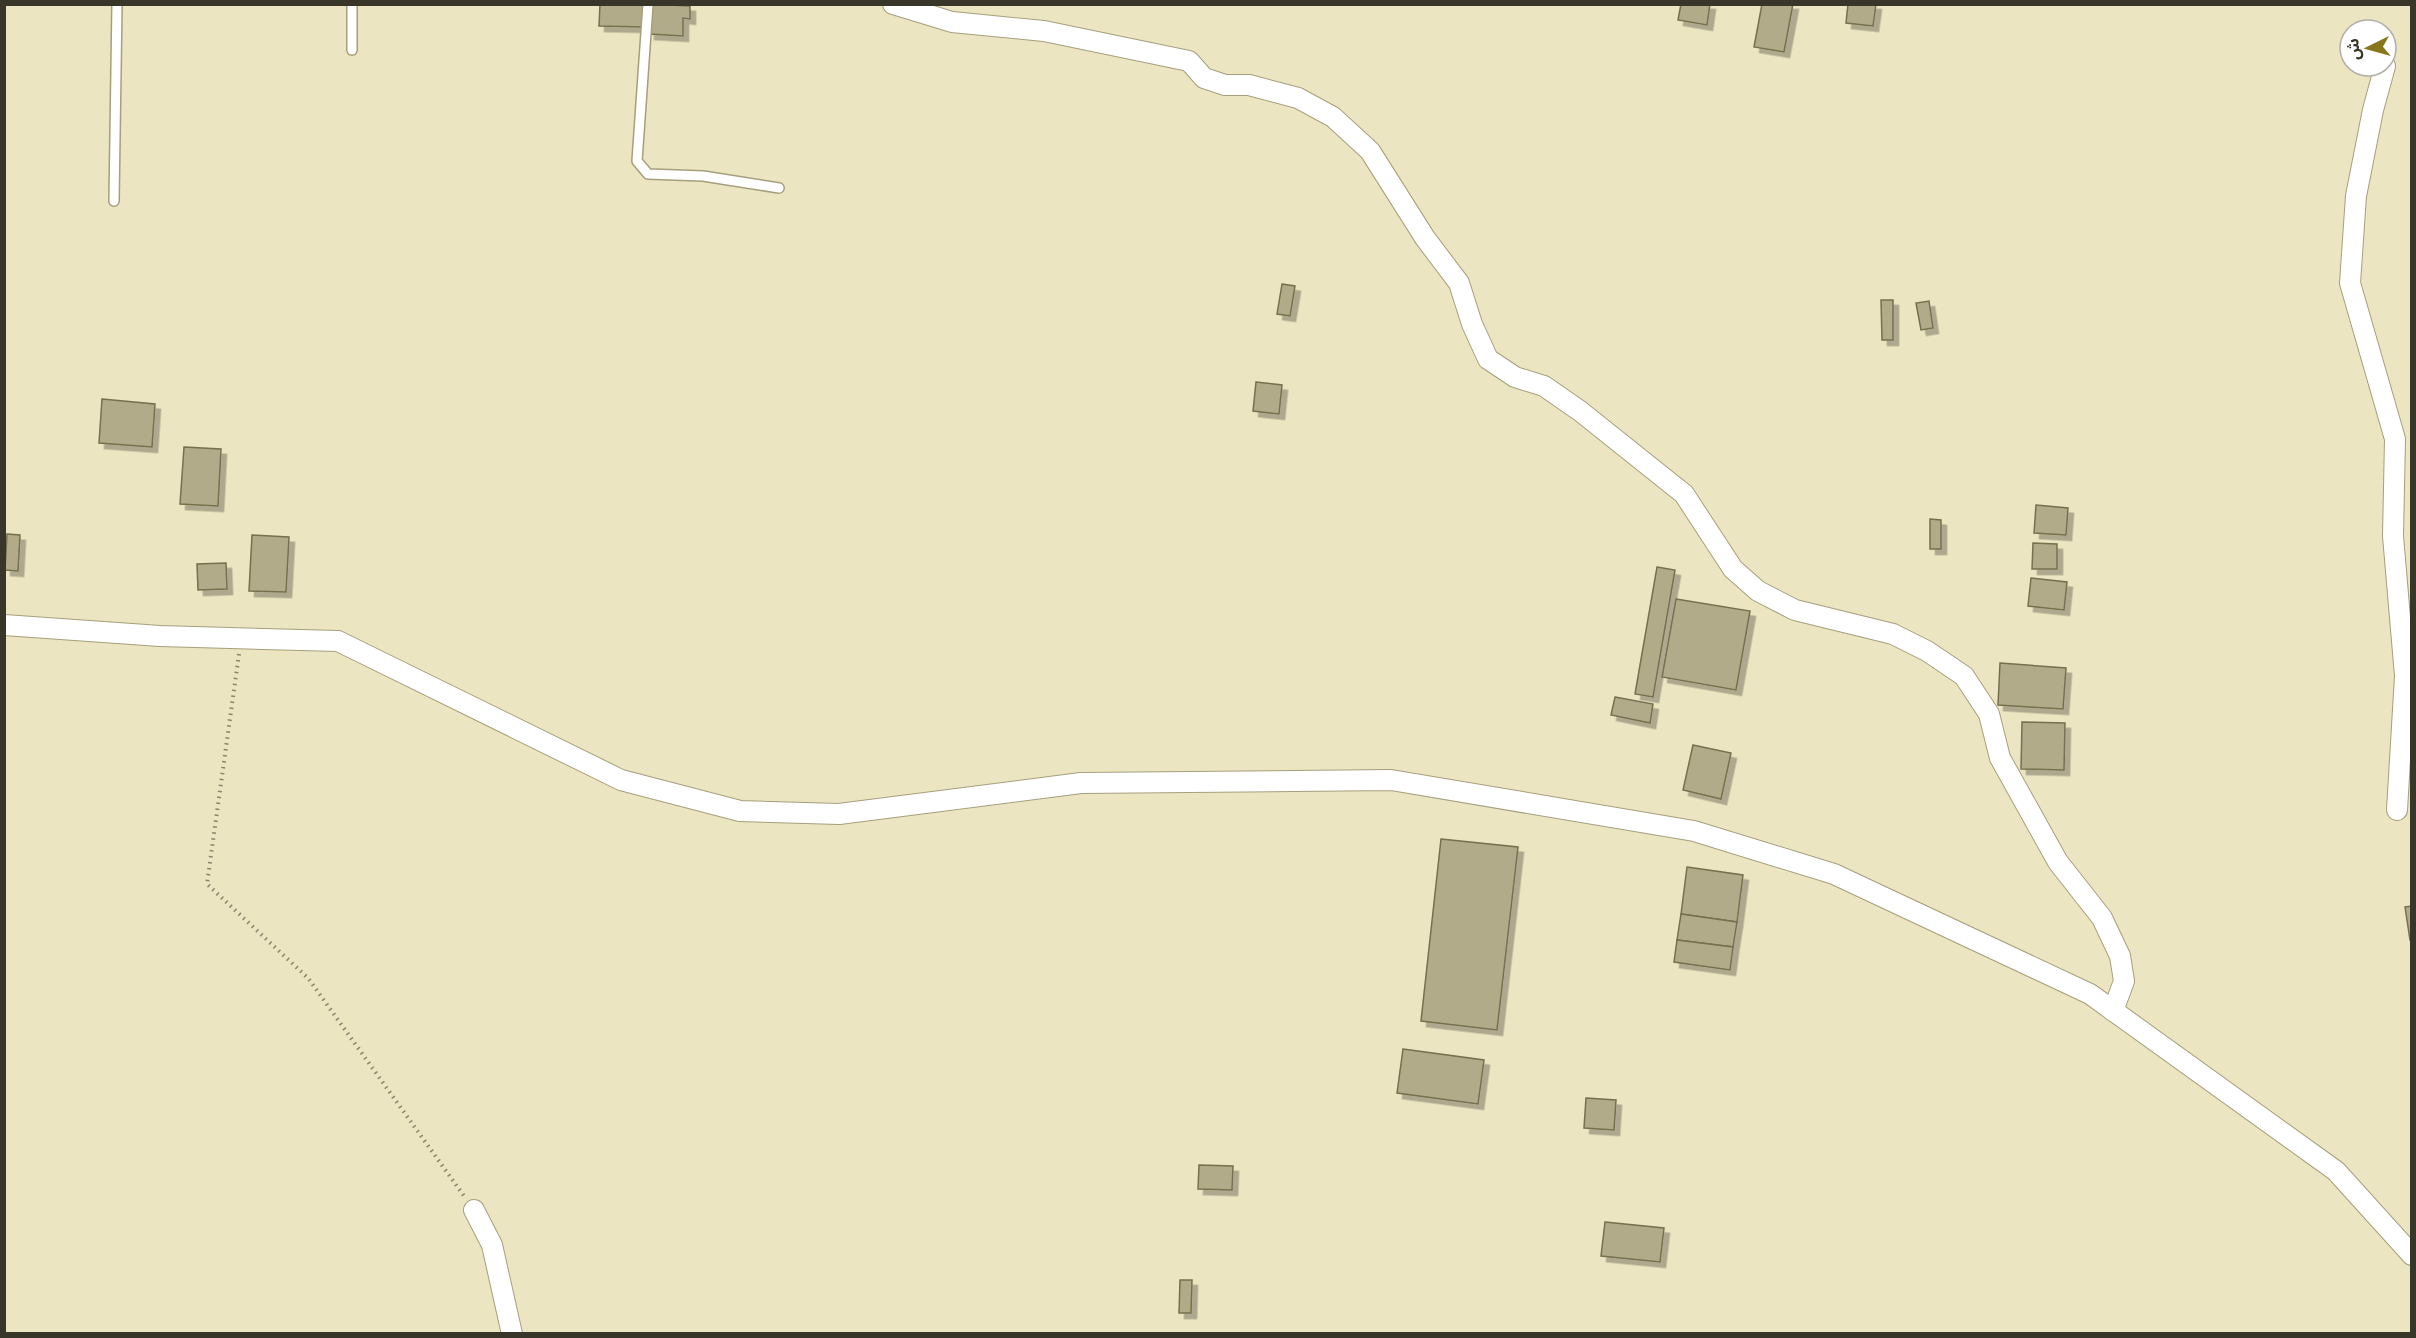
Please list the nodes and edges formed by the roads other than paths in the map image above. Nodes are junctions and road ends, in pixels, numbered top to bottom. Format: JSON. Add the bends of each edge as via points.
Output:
{"nodes":[{"id":1,"x":117,"y":4,"type":"edge"},
{"id":2,"x":352,"y":4,"type":"edge"},
{"id":3,"x":648,"y":4,"type":"edge"},
{"id":4,"x":893,"y":4,"type":"edge"},
{"id":5,"x":352,"y":50,"type":"dead end"},
{"id":6,"x":2382,"y":78,"type":"edge"},
{"id":7,"x":779,"y":188,"type":"dead end"},
{"id":8,"x":114,"y":201,"type":"dead end"},
{"id":9,"x":4,"y":625,"type":"edge"},
{"id":10,"x":2397,"y":810,"type":"dead end"},
{"id":11,"x":2113,"y":1011,"type":"junction"},
{"id":12,"x":474,"y":1210,"type":"road end"},
{"id":13,"x":2412,"y":1255,"type":"edge"},
{"id":14,"x":512,"y":1334,"type":"edge"}],
"edges":[{"from":1,"to":8,"type":"lane"},
{"from":2,"to":5,"type":"lane"},
{"from":3,"to":7,"type":"lane","via":[[637,161],[648,174],[703,176]]},
{"from":4,"to":11,"type":"street","via":[[952,22],[1044,31],[1189,61],[1204,78],[1298,98],[1333,117],[1370,151],[1425,238],[1459,283],[1488,358],[1515,377],[1544,386],[1684,494],[1733,569],[1758,591],[1795,610],[1893,634],[1964,676],[1989,714],[2000,758],[2034,821],[2058,861],[2102,918],[2120,956],[2124,981]]},
{"from":6,"to":10,"type":"street","via":[[2356,196],[2350,283],[2395,439],[2393,536],[2405,676]]},
{"from":9,"to":11,"type":"street","via":[[160,636],[338,641],[621,780],[740,811],[839,814],[1081,783],[1391,780],[1694,831],[1834,874],[2090,994]]},
{"from":11,"to":13,"type":"street","via":[[2336,1171]]},
{"from":12,"to":14,"type":"street","via":[[492,1245]]}]}
